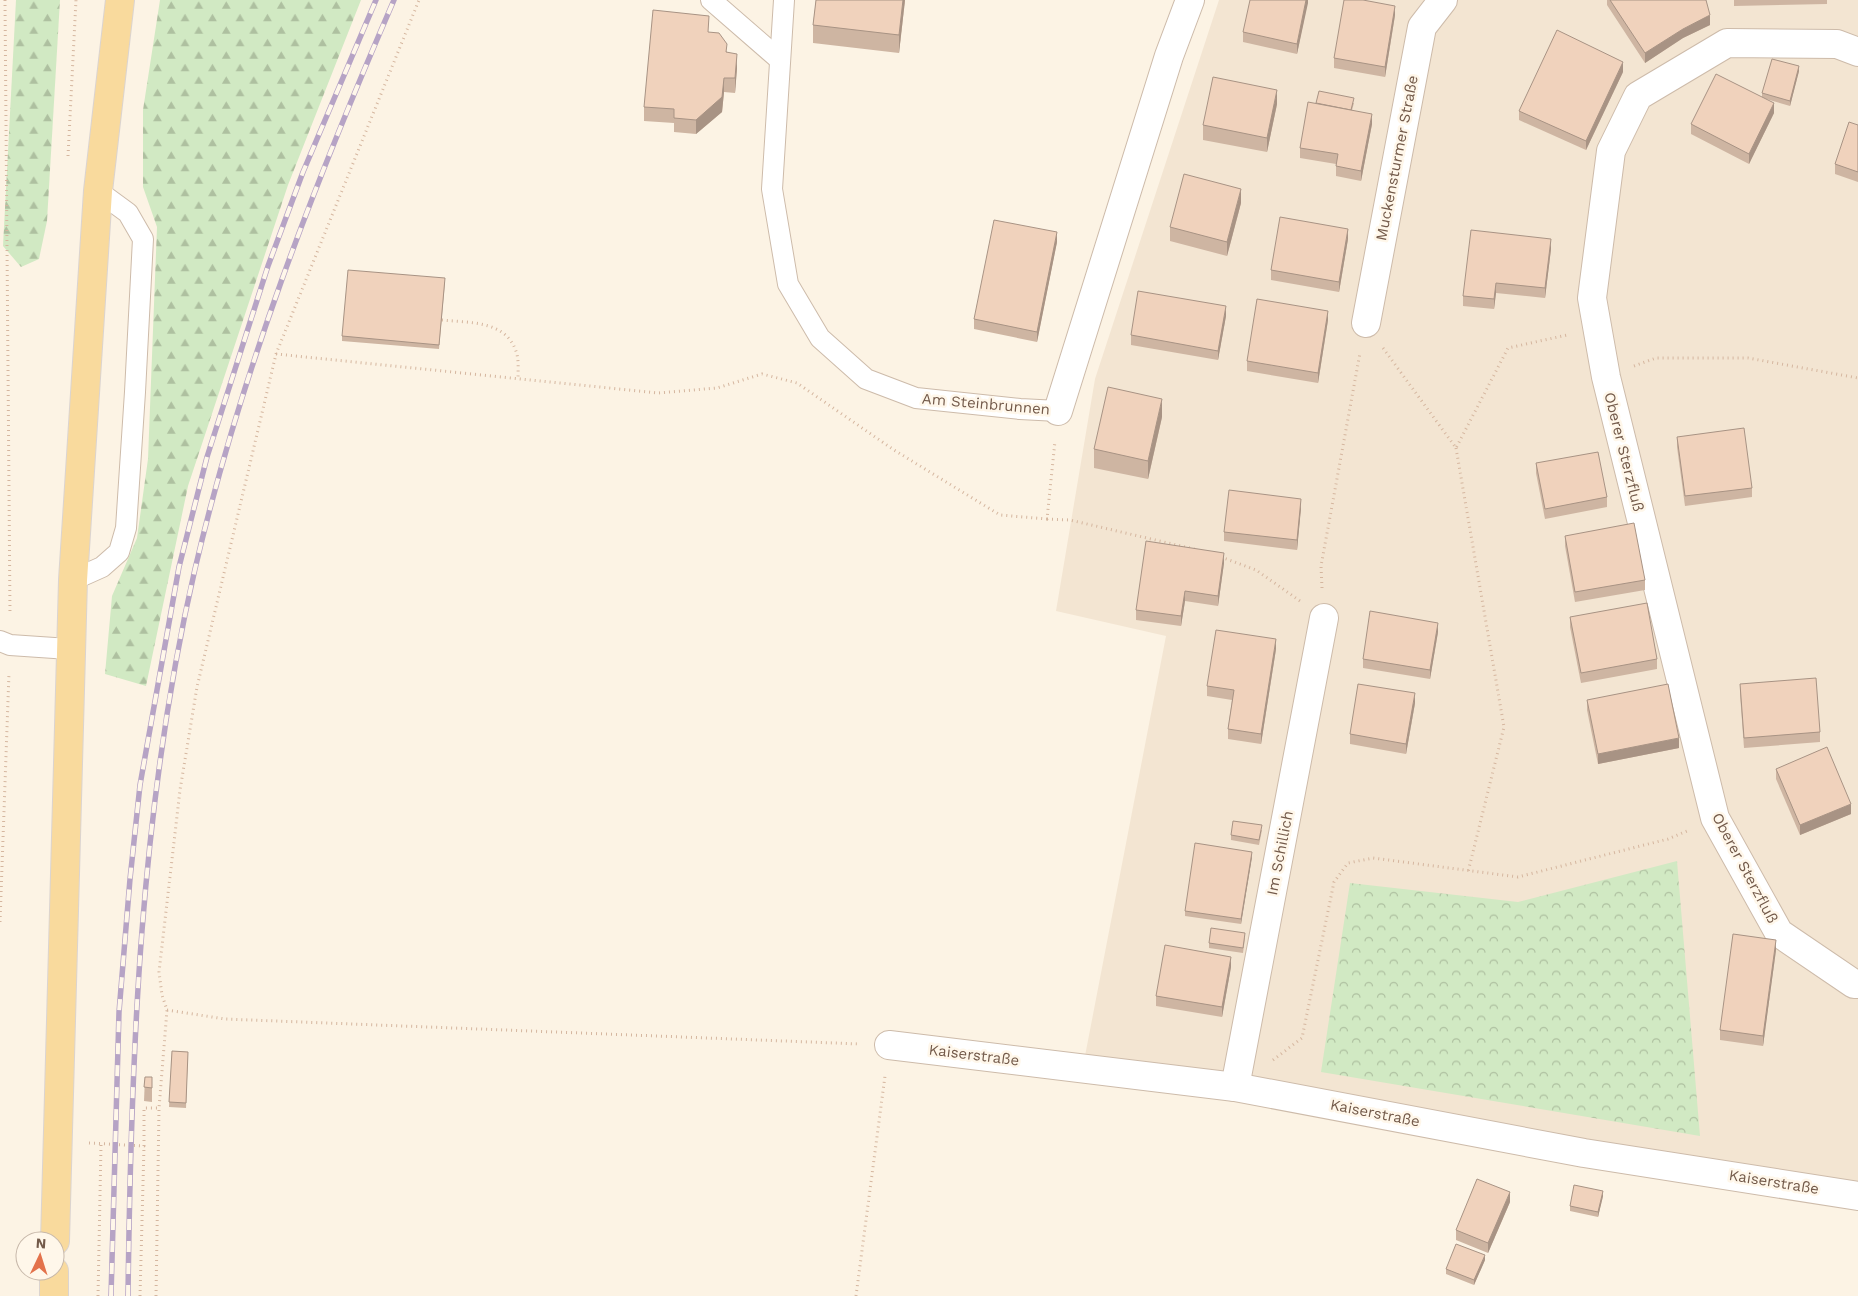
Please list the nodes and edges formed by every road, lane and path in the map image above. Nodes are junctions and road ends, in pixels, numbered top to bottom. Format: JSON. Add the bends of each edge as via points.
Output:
{"nodes":[{"id":1,"x":5,"y":0,"type":"edge"},
{"id":2,"x":120,"y":0,"type":"edge"},
{"id":3,"x":419,"y":0,"type":"edge"},
{"id":4,"x":711,"y":0,"type":"edge"},
{"id":5,"x":784,"y":0,"type":"edge"},
{"id":6,"x":1190,"y":0,"type":"edge"},
{"id":7,"x":1444,"y":0,"type":"edge"},
{"id":8,"x":1858,"y":52,"type":"edge"},
{"id":9,"x":780,"y":60,"type":"junction"},
{"id":10,"x":98,"y":191,"type":"junction"},
{"id":11,"x":442,"y":320,"type":"edge"},
{"id":12,"x":1366,"y":323,"type":"junction"},
{"id":13,"x":1568,"y":334,"type":"dead end"},
{"id":14,"x":276,"y":354,"type":"junction"},
{"id":15,"x":1606,"y":377,"type":"junction"},
{"id":16,"x":518,"y":378,"type":"junction"},
{"id":17,"x":1858,"y":378,"type":"edge"},
{"id":18,"x":1058,"y":411,"type":"junction"},
{"id":19,"x":1456,"y":448,"type":"junction"},
{"id":20,"x":1047,"y":519,"type":"junction"},
{"id":21,"x":1203,"y":552,"type":"edge"},
{"id":22,"x":1212,"y":555,"type":"edge"},
{"id":23,"x":73,"y":580,"type":"junction"},
{"id":24,"x":1324,"y":618,"type":"junction"},
{"id":25,"x":5,"y":643,"type":"edge"},
{"id":26,"x":69,"y":649,"type":"junction"},
{"id":27,"x":1715,"y":818,"type":"junction"},
{"id":28,"x":1468,"y":872,"type":"junction"},
{"id":29,"x":0,"y":922,"type":"edge"},
{"id":30,"x":1858,"y":984,"type":"edge"},
{"id":31,"x":167,"y":1010,"type":"junction"},
{"id":32,"x":889,"y":1045,"type":"junction"},
{"id":33,"x":1235,"y":1087,"type":"junction"},
{"id":34,"x":159,"y":1108,"type":"junction"},
{"id":35,"x":90,"y":1135,"type":"dead end"},
{"id":36,"x":101,"y":1145,"type":"junction"},
{"id":37,"x":144,"y":1146,"type":"junction"},
{"id":38,"x":1858,"y":1196,"type":"edge"},
{"id":39,"x":55,"y":1231,"type":"edge"},
{"id":40,"x":54,"y":1281,"type":"edge"},
{"id":41,"x":54,"y":1296,"type":"edge"},
{"id":42,"x":98,"y":1296,"type":"edge"},
{"id":43,"x":140,"y":1296,"type":"edge"},
{"id":44,"x":156,"y":1296,"type":"edge"},
{"id":45,"x":856,"y":1296,"type":"edge"}],
"edges":[{"from":1,"to":25,"type":"path"},
{"from":2,"to":10,"type":"main road"},
{"from":3,"to":14,"type":"path"},
{"from":4,"to":9,"type":"lane"},
{"from":5,"to":9,"type":"lane","name":"Am Steinbrunnen"},
{"from":6,"to":18,"type":"street","name":"Am Steinbrunnen","via":[[1168,56]]},
{"from":7,"to":12,"type":"street","name":"Muckensturmer Straße","via":[[1422,27]]},
{"from":8,"to":15,"type":"street","name":"Oberer Sterzfluß","via":[[1837,44],[1727,43],[1638,96],[1611,150],[1592,298]]},
{"from":9,"to":18,"type":"lane","name":"Am Steinbrunnen","via":[[772,189],[788,284],[820,338],[866,379],[916,398]]},
{"from":10,"to":23,"type":"main road"},
{"from":10,"to":23,"type":"lane","via":[[128,213],[143,239],[126,528],[119,552],[102,567]]},
{"from":11,"to":16,"type":"path","via":[[487,324],[505,332],[517,352]]},
{"from":12,"to":19,"type":"path"},
{"from":12,"to":24,"type":"path","via":[[1321,566]]},
{"from":13,"to":19,"type":"path","via":[[1508,348]]},
{"from":14,"to":16,"type":"path"},
{"from":14,"to":31,"type":"path","via":[[197,687],[181,780],[160,972]]},
{"from":15,"to":17,"type":"path","via":[[1656,358],[1748,358]]},
{"from":15,"to":27,"type":"street","name":"Oberer Sterzfluß"},
{"from":16,"to":20,"type":"path","via":[[658,392],[716,388],[762,374],[797,383],[894,450],[1000,515]]},
{"from":18,"to":20,"type":"path"},
{"from":19,"to":28,"type":"path","via":[[1504,727]]},
{"from":20,"to":21,"type":"path","via":[[1070,520]]},
{"from":22,"to":24,"type":"path","via":[[1256,570]]},
{"from":23,"to":26,"type":"main road"},
{"from":24,"to":33,"type":"street","name":"Im Schillich"},
{"from":25,"to":26,"type":"lane"},
{"from":25,"to":29,"type":"path"},
{"from":26,"to":39,"type":"main road","via":[[68,803]]},
{"from":27,"to":28,"type":"path","via":[[1668,839],[1518,877]]},
{"from":27,"to":30,"type":"street","name":"Oberer Sterzfluß","via":[[1779,933]]},
{"from":28,"to":33,"type":"path","via":[[1373,858],[1348,863],[1334,882],[1302,1038]]},
{"from":31,"to":32,"type":"path","via":[[225,1019]]},
{"from":31,"to":34,"type":"path"},
{"from":32,"to":33,"type":"street","name":"Kaiserstraße"},
{"from":32,"to":45,"type":"path"},
{"from":33,"to":38,"type":"street","name":"Kaiserstraße","via":[[1584,1153]]},
{"from":34,"to":37,"type":"path","via":[[144,1108]]},
{"from":34,"to":44,"type":"path"},
{"from":35,"to":36,"type":"path","via":[[89,1144]]},
{"from":36,"to":37,"type":"path"},
{"from":36,"to":42,"type":"path"},
{"from":37,"to":43,"type":"path"},
{"from":40,"to":41,"type":"main road"}]}
